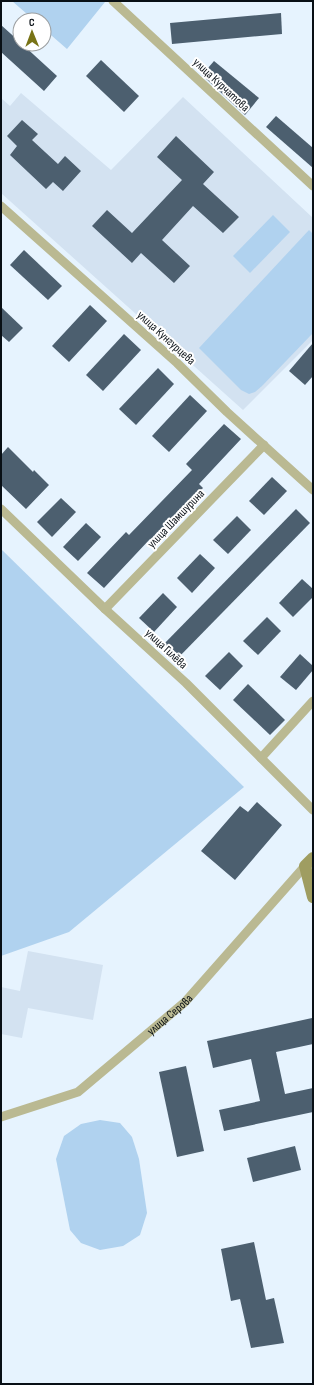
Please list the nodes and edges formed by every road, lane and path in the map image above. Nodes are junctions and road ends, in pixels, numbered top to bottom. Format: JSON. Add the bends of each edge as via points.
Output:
{"nodes":[{"id":1,"x":113,"y":1,"type":"edge"},
{"id":2,"x":313,"y":186,"type":"edge"},
{"id":3,"x":1,"y":206,"type":"edge"},
{"id":4,"x":264,"y":445,"type":"junction"},
{"id":5,"x":313,"y":490,"type":"edge"},
{"id":6,"x":1,"y":509,"type":"edge"},
{"id":7,"x":105,"y":609,"type":"junction"},
{"id":8,"x":313,"y":701,"type":"edge"},
{"id":9,"x":261,"y":758,"type":"junction"},
{"id":10,"x":313,"y":810,"type":"edge"},
{"id":11,"x":309,"y":862,"type":"edge"},
{"id":12,"x":313,"y":898,"type":"edge"},
{"id":13,"x":1,"y":1117,"type":"edge"}],
"edges":[{"from":1,"to":2,"type":"street","name":"улица Курчатова"},
{"from":3,"to":4,"type":"street","name":"улица Кунгурцева","via":[[177,363]]},
{"from":4,"to":5,"type":"street","name":"улица Кунгурцева"},
{"from":4,"to":7,"type":"street","name":"улица Шамшурина"},
{"from":6,"to":7,"type":"street","name":"улица Гилёва"},
{"from":7,"to":9,"type":"street","name":"улица Гилёва","via":[[186,683]]},
{"from":8,"to":9,"type":"street"},
{"from":9,"to":10,"type":"street","name":"улица Гилёва"},
{"from":11,"to":12,"type":"main road","name":"улица Серова"},
{"from":11,"to":13,"type":"street","name":"улица Серова","via":[[185,1002],[78,1092]]}]}
